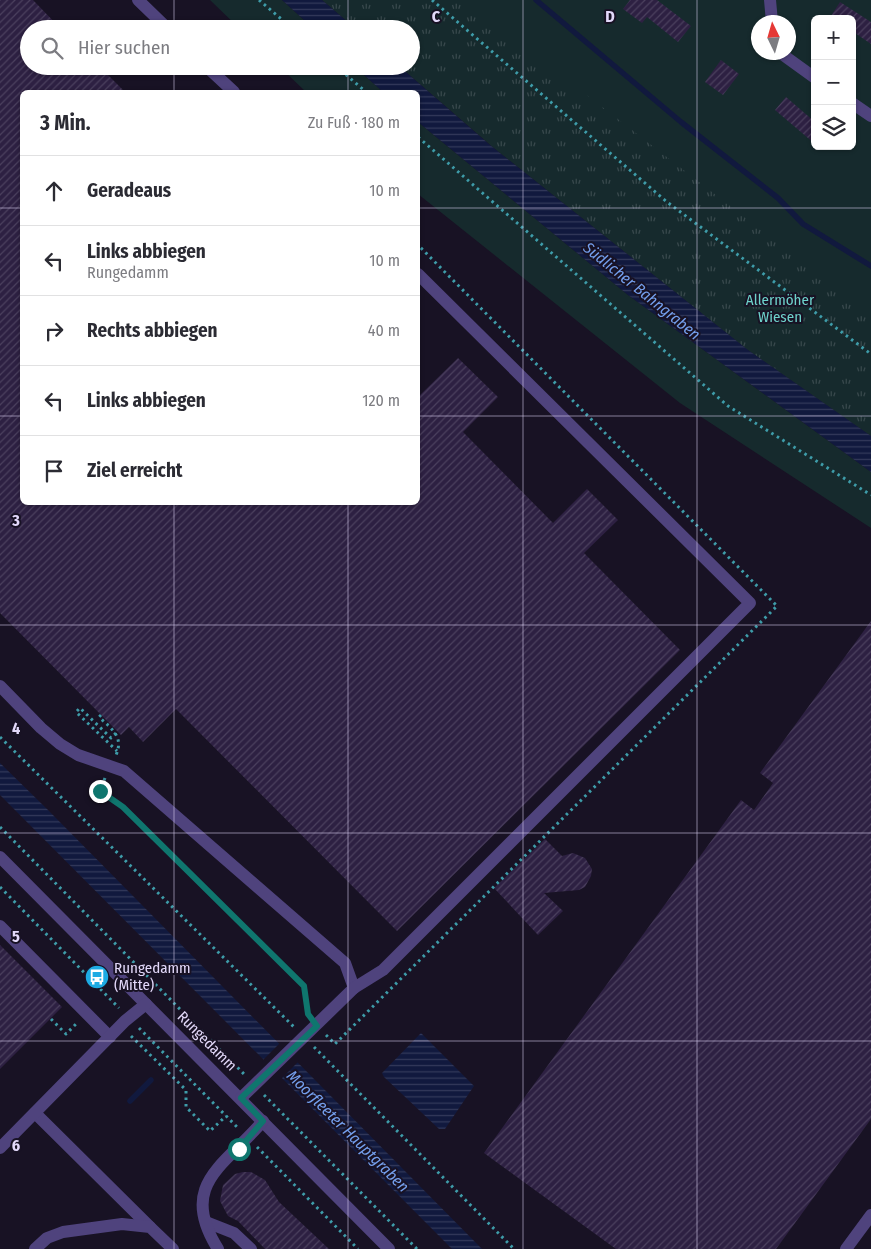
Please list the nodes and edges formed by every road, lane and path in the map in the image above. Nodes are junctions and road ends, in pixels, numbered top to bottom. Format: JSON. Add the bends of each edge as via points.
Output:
{"nodes":[{"id":1,"x":138,"y":0,"type":"edge"},
{"id":2,"x":259,"y":0,"type":"edge"},
{"id":3,"x":432,"y":0,"type":"edge"},
{"id":4,"x":770,"y":0,"type":"edge"},
{"id":5,"x":771,"y":15,"type":"edge"},
{"id":6,"x":159,"y":20,"type":"edge"},
{"id":7,"x":282,"y":20,"type":"edge"},
{"id":8,"x":790,"y":60,"type":"edge"},
{"id":9,"x":216,"y":75,"type":"edge"},
{"id":10,"x":346,"y":75,"type":"edge"},
{"id":11,"x":811,"y":75,"type":"edge"},
{"id":12,"x":232,"y":90,"type":"edge"},
{"id":13,"x":364,"y":90,"type":"edge"},
{"id":14,"x":855,"y":105,"type":"edge"},
{"id":15,"x":871,"y":116,"type":"edge"},
{"id":16,"x":420,"y":139,"type":"edge"},
{"id":17,"x":420,"y":247,"type":"edge"},
{"id":18,"x":420,"y":276,"type":"edge"},
{"id":19,"x":871,"y":354,"type":"edge"},
{"id":20,"x":871,"y":495,"type":"edge"},
{"id":21,"x":0,"y":686,"type":"edge"},
{"id":22,"x":101,"y":715,"type":"dead end"},
{"id":23,"x":116,"y":733,"type":"junction"},
{"id":24,"x":0,"y":737,"type":"edge"},
{"id":25,"x":117,"y":752,"type":"junction"},
{"id":26,"x":111,"y":767,"type":"junction"},
{"id":27,"x":0,"y":827,"type":"edge"},
{"id":28,"x":0,"y":857,"type":"edge"},
{"id":29,"x":0,"y":888,"type":"edge"},
{"id":30,"x":0,"y":926,"type":"edge"},
{"id":31,"x":354,"y":988,"type":"junction"},
{"id":32,"x":146,"y":1004,"type":"junction"},
{"id":33,"x":87,"y":1014,"type":"junction"},
{"id":34,"x":51,"y":1019,"type":"dead end"},
{"id":35,"x":125,"y":1022,"type":"junction"},
{"id":36,"x":317,"y":1026,"type":"junction"},
{"id":37,"x":110,"y":1037,"type":"junction"},
{"id":38,"x":302,"y":1040,"type":"junction"},
{"id":39,"x":259,"y":1082,"type":"junction"},
{"id":40,"x":241,"y":1098,"type":"junction"},
{"id":41,"x":34,"y":1113,"type":"junction"},
{"id":42,"x":226,"y":1116,"type":"junction"},
{"id":43,"x":263,"y":1121,"type":"junction"},
{"id":44,"x":248,"y":1139,"type":"junction"},
{"id":45,"x":0,"y":1148,"type":"edge"},
{"id":46,"x":871,"y":1215,"type":"edge"},
{"id":47,"x":206,"y":1222,"type":"junction"},
{"id":48,"x":150,"y":1227,"type":"junction"},
{"id":49,"x":35,"y":1249,"type":"edge"},
{"id":50,"x":173,"y":1249,"type":"edge"},
{"id":51,"x":218,"y":1249,"type":"edge"},
{"id":52,"x":251,"y":1249,"type":"edge"},
{"id":53,"x":358,"y":1249,"type":"edge"},
{"id":54,"x":389,"y":1249,"type":"edge"},
{"id":55,"x":417,"y":1249,"type":"edge"},
{"id":56,"x":514,"y":1249,"type":"edge"},
{"id":57,"x":846,"y":1249,"type":"edge"}],
"edges":[{"from":1,"to":6,"type":"street"},
{"from":2,"to":7,"type":"path"},
{"from":3,"to":19,"type":"path","via":[[667,202]]},
{"from":4,"to":5,"type":"street"},
{"from":8,"to":11,"type":"street"},
{"from":9,"to":12,"type":"street"},
{"from":10,"to":13,"type":"path"},
{"from":14,"to":15,"type":"street"},
{"from":16,"to":20,"type":"path","via":[[728,406]]},
{"from":17,"to":36,"type":"path","via":[[777,606],[335,1044]]},
{"from":18,"to":31,"type":"street","via":[[750,603],[383,970]]},
{"from":21,"to":26,"type":"street","via":[[60,744],[78,755]]},
{"from":22,"to":23,"type":"path","via":[[99,717]]},
{"from":23,"to":25,"type":"path","via":[[120,745]]},
{"from":23,"to":25,"type":"path","via":[[111,738],[80,708],[76,712]]},
{"from":24,"to":38,"type":"path"},
{"from":25,"to":26,"type":"path"},
{"from":26,"to":31,"type":"street","via":[[124,771],[345,963]]},
{"from":26,"to":36,"type":"path","via":[[100,791],[123,807],[304,986],[308,1014]]},
{"from":27,"to":39,"type":"path"},
{"from":28,"to":32,"type":"street","name":"Rungedamm"},
{"from":29,"to":35,"type":"path"},
{"from":30,"to":33,"type":"street"},
{"from":31,"to":36,"type":"street"},
{"from":32,"to":35,"type":"street"},
{"from":32,"to":40,"type":"street","name":"Rungedamm"},
{"from":33,"to":34,"type":"path","via":[[66,1034]]},
{"from":33,"to":37,"type":"street"},
{"from":35,"to":37,"type":"street"},
{"from":35,"to":42,"type":"path"},
{"from":35,"to":42,"type":"path","via":[[186,1090],[186,1107],[210,1130]]},
{"from":36,"to":38,"type":"street"},
{"from":37,"to":41,"type":"street"},
{"from":38,"to":39,"type":"street"},
{"from":38,"to":56,"type":"path"},
{"from":39,"to":40,"type":"street"},
{"from":39,"to":55,"type":"path"},
{"from":40,"to":43,"type":"street","name":"Rungedamm"},
{"from":41,"to":45,"type":"street"},
{"from":41,"to":48,"type":"street"},
{"from":42,"to":44,"type":"path"},
{"from":43,"to":44,"type":"street"},
{"from":43,"to":54,"type":"street","name":"Rungedamm"},
{"from":44,"to":47,"type":"street","via":[[208,1180],[202,1198]]},
{"from":44,"to":53,"type":"path"},
{"from":46,"to":57,"type":"street"},
{"from":47,"to":51,"type":"street"},
{"from":47,"to":52,"type":"street","via":[[234,1233]]},
{"from":48,"to":49,"type":"street","via":[[122,1224],[62,1232],[47,1238]]},
{"from":48,"to":50,"type":"street"}]}
